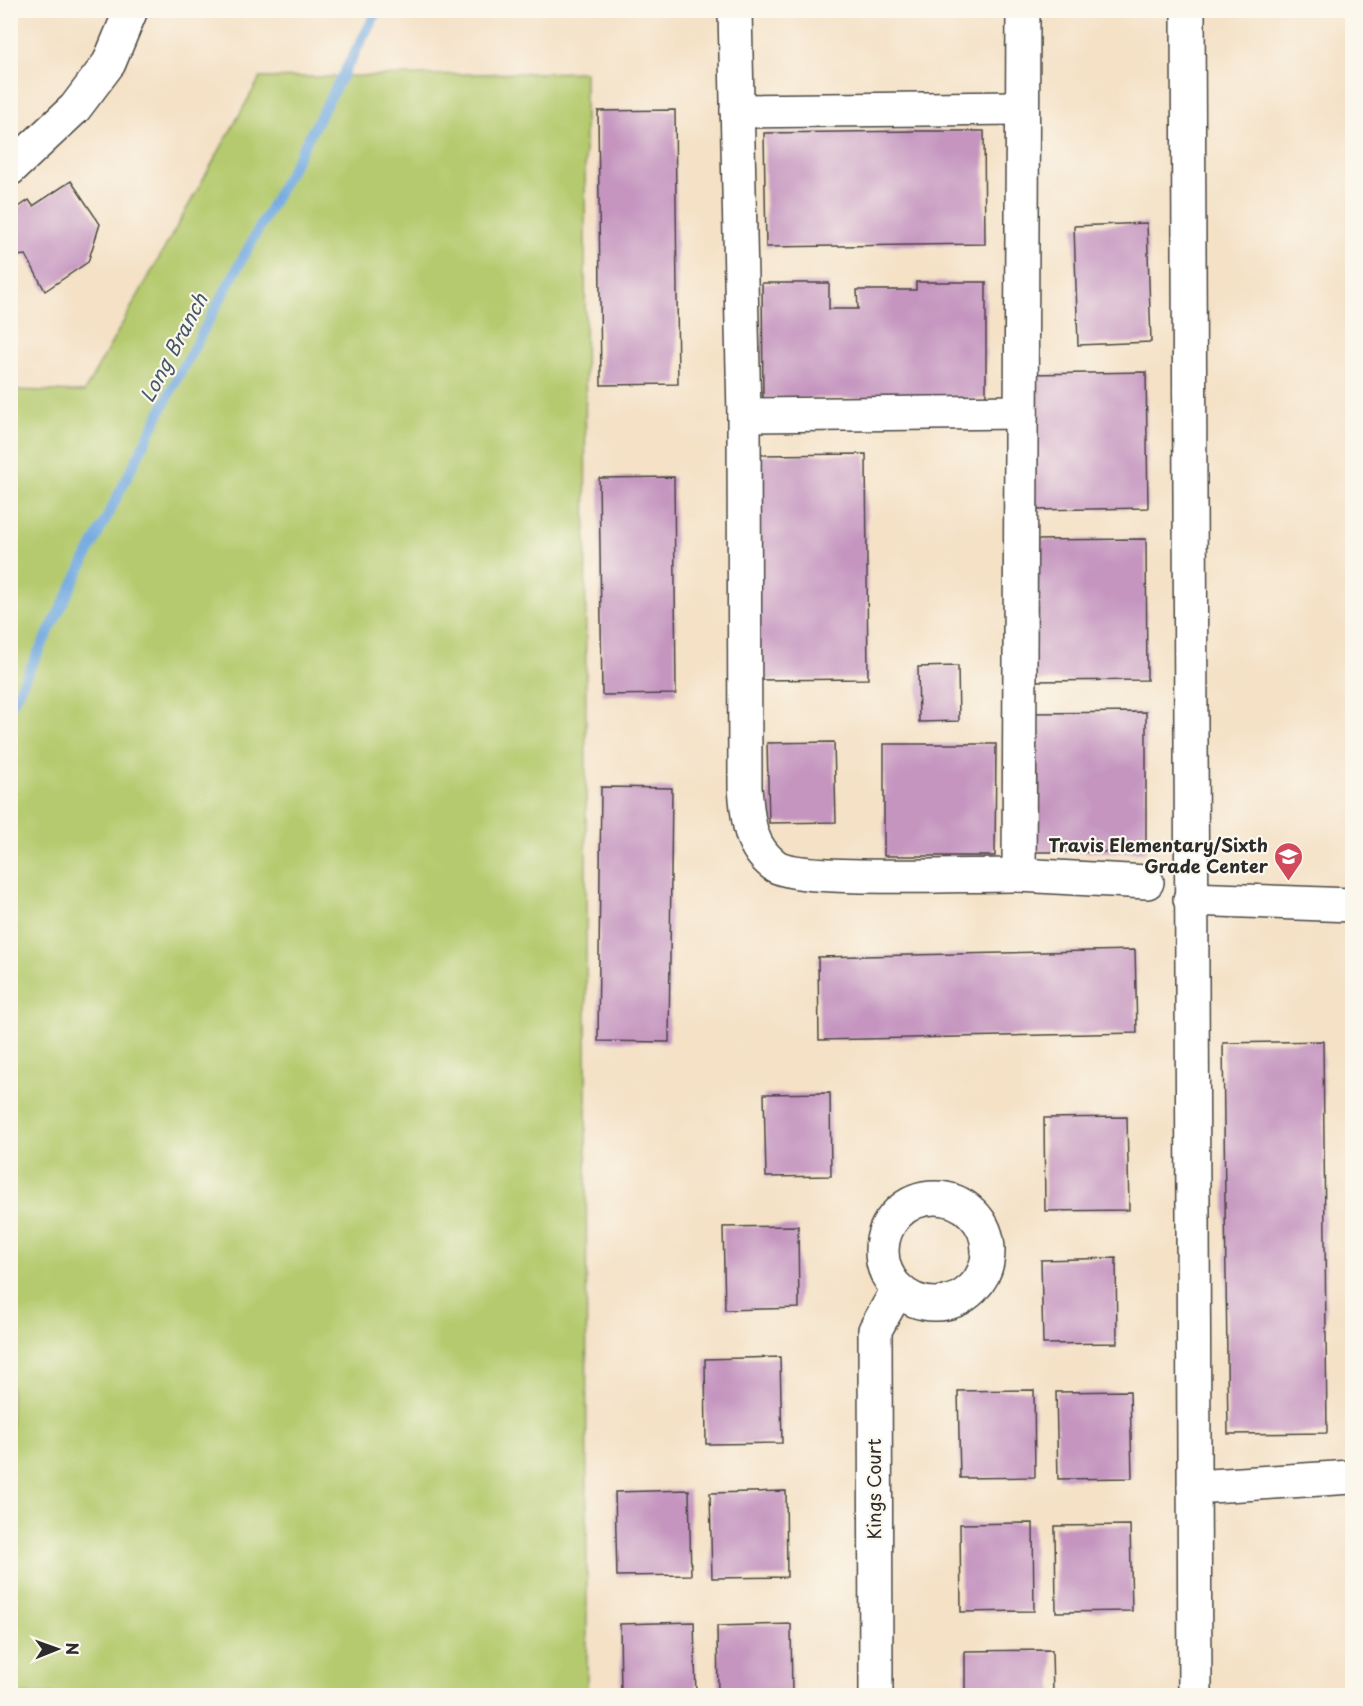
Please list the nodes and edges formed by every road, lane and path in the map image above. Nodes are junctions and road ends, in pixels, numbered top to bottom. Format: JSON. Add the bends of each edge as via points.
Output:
{"nodes":[{"id":1,"x":131,"y":10,"type":"edge"},
{"id":2,"x":735,"y":10,"type":"edge"},
{"id":3,"x":1023,"y":10,"type":"edge"},
{"id":4,"x":1188,"y":10,"type":"edge"},
{"id":5,"x":1022,"y":108,"type":"junction"},
{"id":6,"x":737,"y":111,"type":"junction"},
{"id":7,"x":10,"y":169,"type":"edge"},
{"id":8,"x":1021,"y":412,"type":"junction"},
{"id":9,"x":744,"y":415,"type":"junction"},
{"id":10,"x":1019,"y":875,"type":"junction"},
{"id":11,"x":1147,"y":882,"type":"dead end"},
{"id":12,"x":1190,"y":899,"type":"junction"},
{"id":13,"x":1353,"y":905,"type":"edge"},
{"id":14,"x":898,"y":1289,"type":"dead end"},
{"id":15,"x":1353,"y":1477,"type":"edge"},
{"id":16,"x":1194,"y":1487,"type":"junction"},
{"id":17,"x":876,"y":1695,"type":"edge"},
{"id":18,"x":1195,"y":1695,"type":"edge"}],
"edges":[{"from":1,"to":7,"type":"street","via":[[109,63],[75,108]]},
{"from":2,"to":6,"type":"street"},
{"from":3,"to":5,"type":"street"},
{"from":4,"to":12,"type":"street"},
{"from":5,"to":6,"type":"street"},
{"from":5,"to":8,"type":"street"},
{"from":6,"to":9,"type":"street"},
{"from":8,"to":9,"type":"street"},
{"from":8,"to":10,"type":"street"},
{"from":9,"to":10,"type":"street","via":[[745,788],[749,832],[776,867],[796,872]]},
{"from":10,"to":11,"type":"street"},
{"from":12,"to":13,"type":"street"},
{"from":12,"to":16,"type":"street"},
{"from":14,"to":17,"type":"street","name":"Kings Court","via":[[875,1330]]},
{"from":15,"to":16,"type":"street"},
{"from":16,"to":18,"type":"street"}]}
